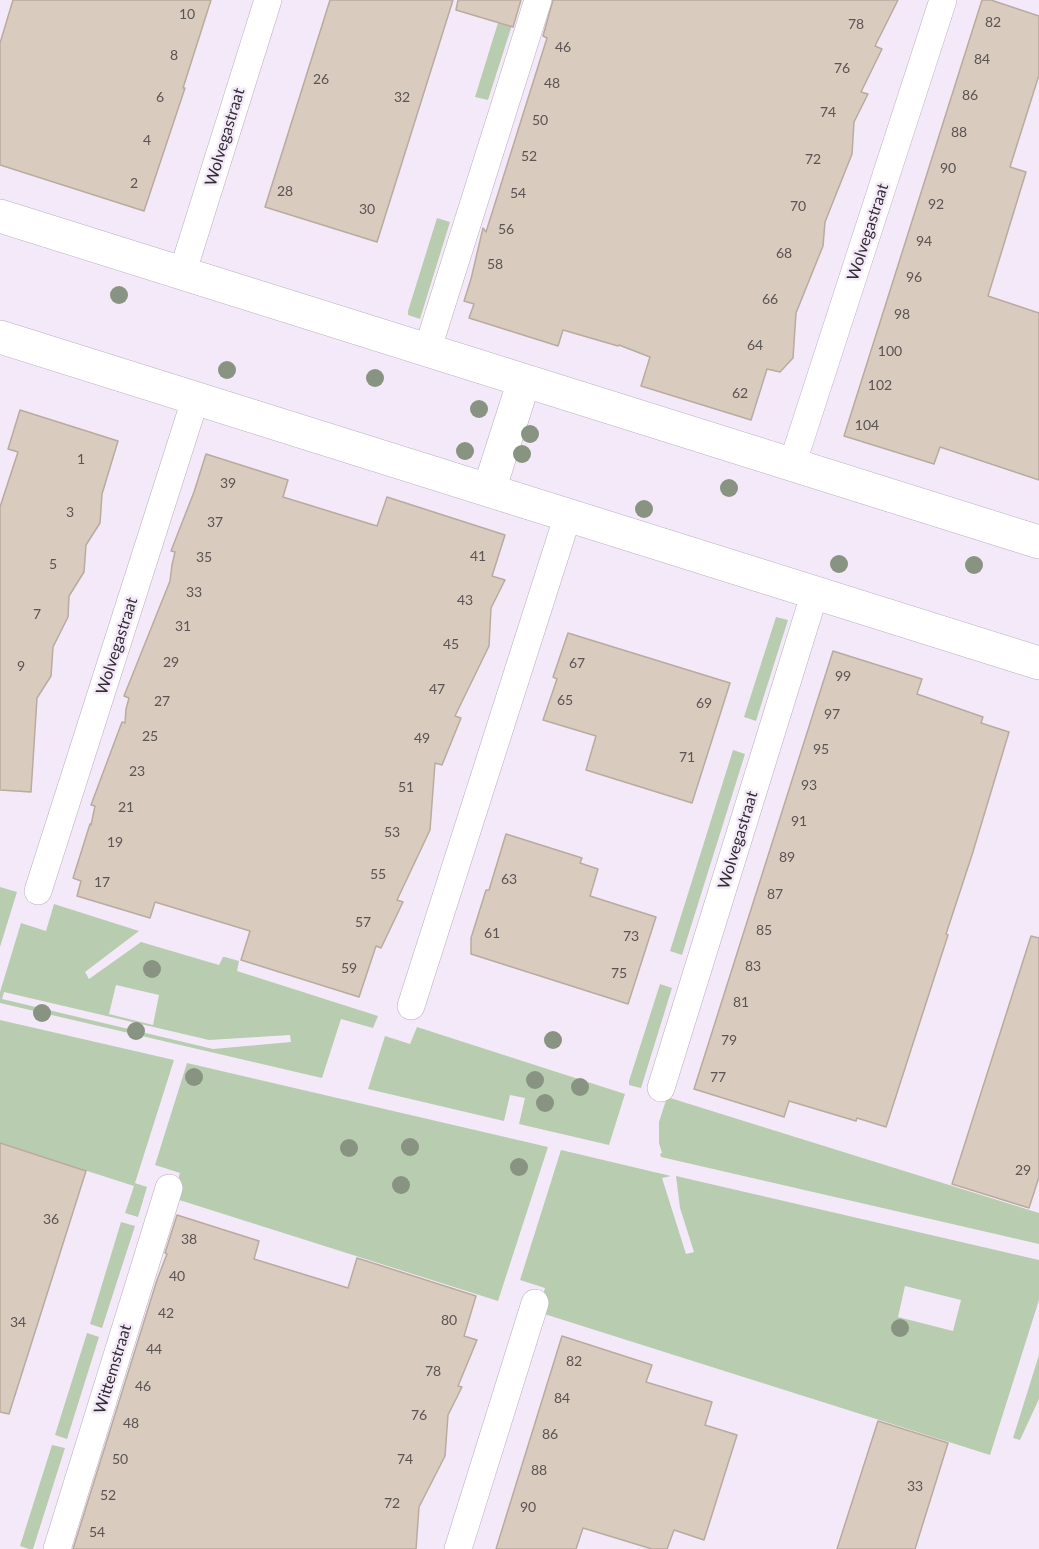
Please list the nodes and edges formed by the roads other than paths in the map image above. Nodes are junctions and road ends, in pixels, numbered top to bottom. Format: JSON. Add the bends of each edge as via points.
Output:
{"nodes":[{"id":1,"x":268,"y":0,"type":"edge"},
{"id":2,"x":538,"y":0,"type":"edge"},
{"id":3,"x":944,"y":0,"type":"edge"},
{"id":4,"x":0,"y":216,"type":"edge"},
{"id":5,"x":182,"y":274,"type":"junction"},
{"id":6,"x":0,"y":338,"type":"edge"},
{"id":7,"x":427,"y":351,"type":"junction"},
{"id":8,"x":524,"y":381,"type":"junction"},
{"id":9,"x":195,"y":400,"type":"junction"},
{"id":10,"x":792,"y":465,"type":"junction"},
{"id":11,"x":489,"y":490,"type":"junction"},
{"id":12,"x":568,"y":515,"type":"junction"},
{"id":13,"x":1039,"y":542,"type":"edge"},
{"id":14,"x":815,"y":592,"type":"junction"},
{"id":15,"x":1039,"y":663,"type":"edge"},
{"id":16,"x":38,"y":891,"type":"dead end"},
{"id":17,"x":411,"y":1006,"type":"dead end"},
{"id":18,"x":662,"y":1088,"type":"dead end"},
{"id":19,"x":169,"y":1188,"type":"dead end"},
{"id":20,"x":536,"y":1303,"type":"dead end"},
{"id":21,"x":57,"y":1549,"type":"edge"},
{"id":22,"x":458,"y":1549,"type":"edge"}],
"edges":[{"from":1,"to":5,"type":"lane","name":"Wolvegastraat"},
{"from":2,"to":7,"type":"lane"},
{"from":3,"to":10,"type":"lane","name":"Wolvegastraat"},
{"from":4,"to":5,"type":"street"},
{"from":5,"to":7,"type":"street"},
{"from":6,"to":9,"type":"street"},
{"from":7,"to":8,"type":"street"},
{"from":8,"to":10,"type":"street"},
{"from":8,"to":11,"type":"street"},
{"from":9,"to":11,"type":"street"},
{"from":9,"to":16,"type":"lane","name":"Wolvegastraat"},
{"from":10,"to":13,"type":"street"},
{"from":11,"to":12,"type":"street"},
{"from":12,"to":14,"type":"street"},
{"from":12,"to":17,"type":"lane"},
{"from":14,"to":15,"type":"street"},
{"from":14,"to":18,"type":"lane","name":"Wolvegastraat"},
{"from":19,"to":21,"type":"lane","name":"Wittemstraat"},
{"from":20,"to":22,"type":"lane"}]}
